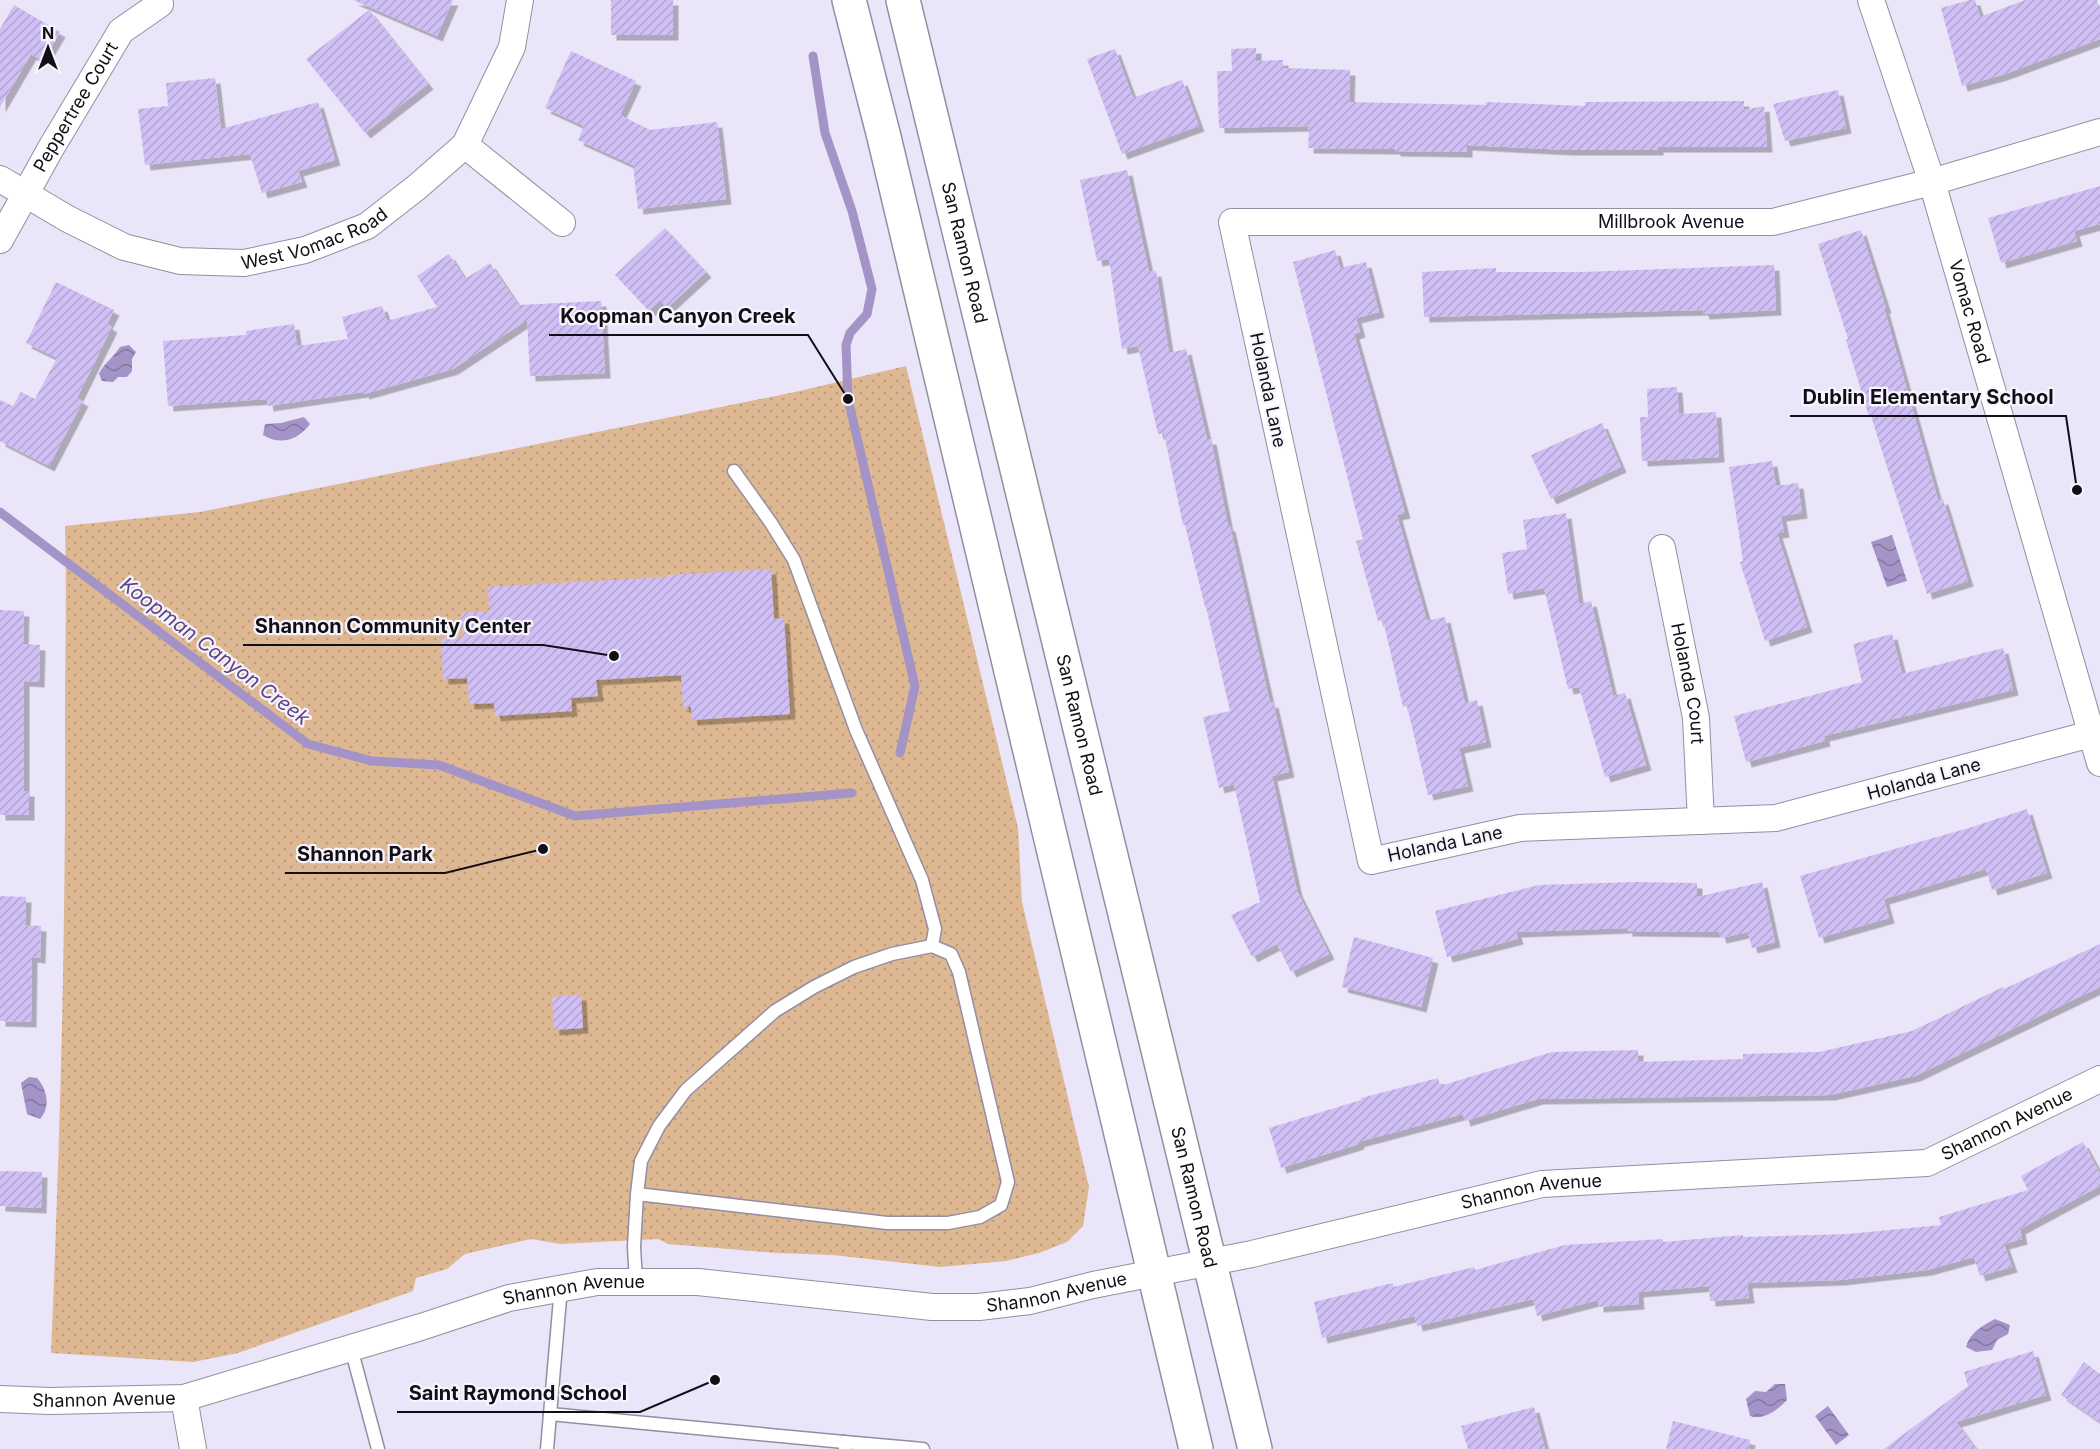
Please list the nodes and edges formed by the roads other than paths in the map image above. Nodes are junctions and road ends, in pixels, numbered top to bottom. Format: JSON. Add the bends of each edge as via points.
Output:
{"nodes":[{"id":1,"x":520,"y":0,"type":"edge"},
{"id":2,"x":849,"y":0,"type":"edge"},
{"id":3,"x":903,"y":0,"type":"edge"},
{"id":4,"x":1871,"y":0,"type":"edge"},
{"id":5,"x":160,"y":4,"type":"dead end"},
{"id":6,"x":2100,"y":132,"type":"edge"},
{"id":7,"x":465,"y":145,"type":"junction"},
{"id":8,"x":0,"y":179,"type":"edge"},
{"id":9,"x":1932,"y":182,"type":"junction"},
{"id":10,"x":25,"y":194,"type":"junction"},
{"id":11,"x":1232,"y":222,"type":"joint"},
{"id":12,"x":562,"y":223,"type":"dead end"},
{"id":13,"x":0,"y":240,"type":"edge"},
{"id":14,"x":734,"y":471,"type":"dead end"},
{"id":15,"x":1662,"y":548,"type":"dead end"},
{"id":16,"x":2095,"y":731,"type":"edge"},
{"id":17,"x":2100,"y":764,"type":"edge"},
{"id":18,"x":1701,"y":821,"type":"junction"},
{"id":19,"x":932,"y":946,"type":"junction"},
{"id":20,"x":2100,"y":1079,"type":"edge"},
{"id":21,"x":637,"y":1194,"type":"junction"},
{"id":22,"x":1211,"y":1263,"type":"junction"},
{"id":23,"x":1155,"y":1274,"type":"junction"},
{"id":24,"x":636,"y":1281,"type":"junction"},
{"id":25,"x":561,"y":1287,"type":"junction"},
{"id":26,"x":351,"y":1348,"type":"junction"},
{"id":27,"x":184,"y":1398,"type":"junction"},
{"id":28,"x":0,"y":1400,"type":"edge"},
{"id":29,"x":550,"y":1414,"type":"junction"},
{"id":30,"x":845,"y":1445,"type":"edge"},
{"id":31,"x":193,"y":1449,"type":"edge"},
{"id":32,"x":378,"y":1449,"type":"edge"},
{"id":33,"x":547,"y":1449,"type":"edge"},
{"id":34,"x":923,"y":1449,"type":"edge"},
{"id":35,"x":1196,"y":1449,"type":"edge"},
{"id":36,"x":1255,"y":1449,"type":"edge"}],
"edges":[{"from":1,"to":7,"type":"street","name":"West Vomac Road","via":[[512,47]]},
{"from":2,"to":23,"type":"main road"},
{"from":3,"to":22,"type":"main road","name":"San Ramon Road"},
{"from":4,"to":9,"type":"street","name":"Vomac Road"},
{"from":5,"to":10,"type":"street","name":"Peppertree Court","via":[[121,31]]},
{"from":6,"to":9,"type":"street","name":"Millbrook Avenue"},
{"from":7,"to":10,"type":"street","name":"West Vomac Road","via":[[367,226],[304,250],[244,263],[180,261],[124,247]]},
{"from":7,"to":12,"type":"street"},
{"from":8,"to":10,"type":"street","name":"West Vomac Road"},
{"from":9,"to":11,"type":"street","name":"Millbrook Avenue","via":[[1773,222]]},
{"from":9,"to":16,"type":"street","name":"Vomac Road"},
{"from":10,"to":13,"type":"street","name":"Peppertree Court"},
{"from":11,"to":18,"type":"street","name":"Holanda Lane","via":[[1371,861],[1520,828]]},
{"from":14,"to":19,"type":"lane","via":[[794,560],[856,730],[922,880],[935,929]]},
{"from":15,"to":18,"type":"street","name":"Holanda Court","via":[[1696,718]]},
{"from":16,"to":17,"type":"street","name":"Vomac Road"},
{"from":16,"to":18,"type":"street","name":"Holanda Lane","via":[[1776,818]]},
{"from":19,"to":21,"type":"lane","via":[[854,967],[767,1018],[686,1090],[659,1126],[641,1161]]},
{"from":19,"to":21,"type":"lane","via":[[951,954],[959,972],[1008,1182],[1001,1205],[980,1217],[948,1223],[887,1223]]},
{"from":20,"to":22,"type":"street","name":"Shannon Avenue","via":[[1927,1163],[1542,1184]]},
{"from":21,"to":24,"type":"lane"},
{"from":22,"to":23,"type":"street","name":"Shannon Avenue"},
{"from":22,"to":36,"type":"main road","name":"San Ramon Road"},
{"from":23,"to":24,"type":"street","name":"Shannon Avenue","via":[[1030,1301],[979,1306],[893,1304],[698,1282]]},
{"from":23,"to":35,"type":"main road"},
{"from":24,"to":25,"type":"street","name":"Shannon Avenue"},
{"from":25,"to":26,"type":"street","name":"Shannon Avenue","via":[[509,1298]]},
{"from":25,"to":29,"type":"lane"},
{"from":26,"to":27,"type":"street","name":"Shannon Avenue"},
{"from":26,"to":32,"type":"lane"},
{"from":27,"to":28,"type":"street","name":"Shannon Avenue"},
{"from":27,"to":31,"type":"street"},
{"from":29,"to":30,"type":"lane"},
{"from":29,"to":33,"type":"lane"},
{"from":30,"to":34,"type":"lane"}]}
